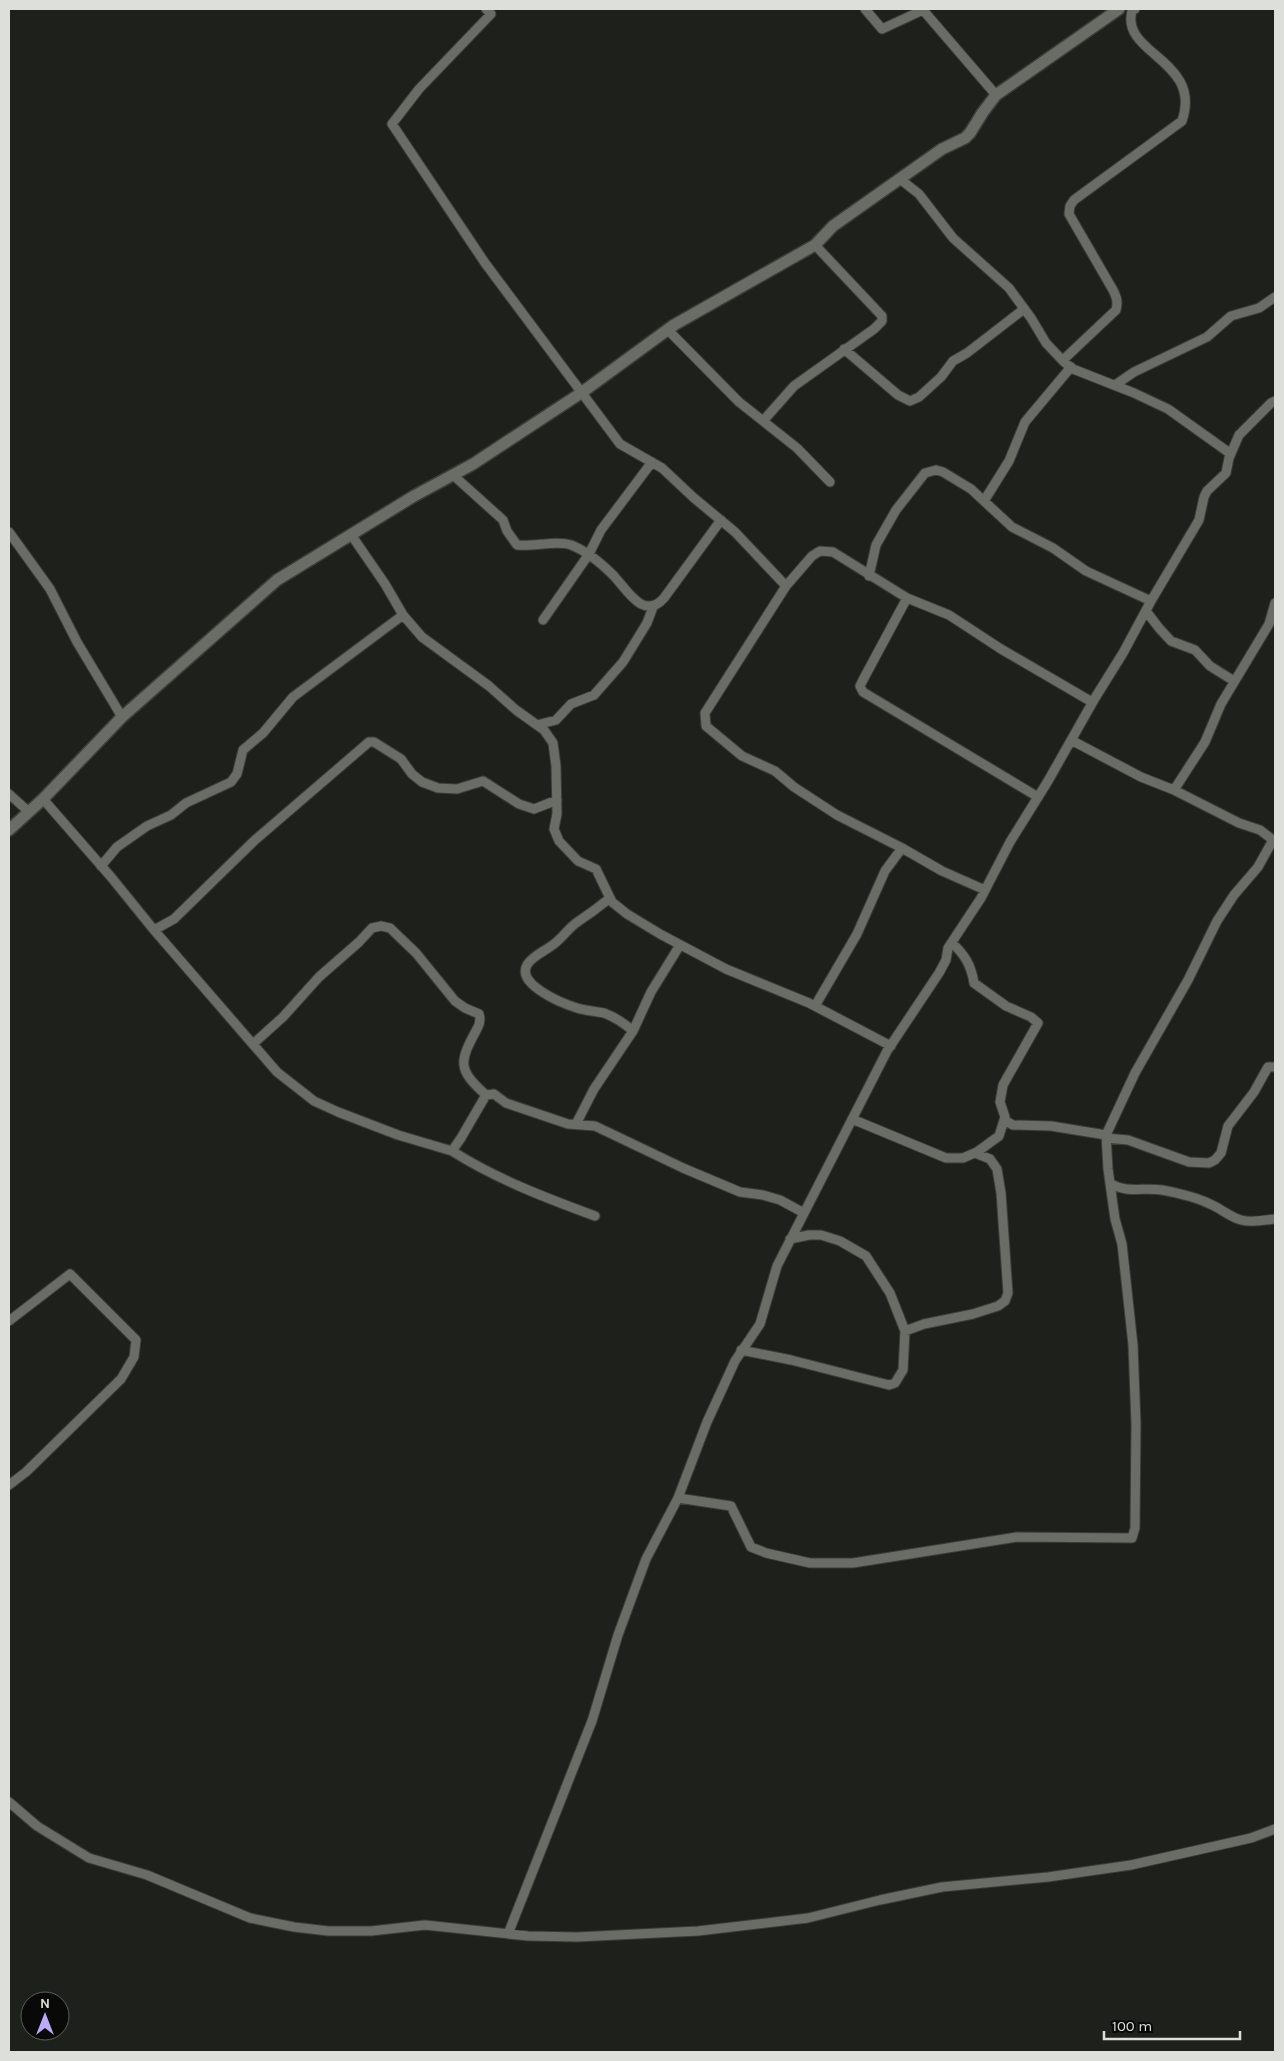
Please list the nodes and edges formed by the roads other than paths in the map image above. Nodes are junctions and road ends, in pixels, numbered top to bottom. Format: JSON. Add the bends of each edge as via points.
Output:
{"nodes":[{"id":1,"x":486,"y":9,"type":"edge"},
{"id":2,"x":865,"y":9,"type":"edge"},
{"id":3,"x":1119,"y":9,"type":"edge"},
{"id":4,"x":1136,"y":9,"type":"edge"},
{"id":5,"x":996,"y":95,"type":"junction"},
{"id":6,"x":900,"y":179,"type":"junction"},
{"id":7,"x":815,"y":245,"type":"junction"},
{"id":8,"x":1275,"y":297,"type":"edge"},
{"id":9,"x":1024,"y":309,"type":"junction"},
{"id":10,"x":668,"y":330,"type":"junction"},
{"id":11,"x":844,"y":349,"type":"junction"},
{"id":12,"x":1063,"y":360,"type":"junction"},
{"id":13,"x":1071,"y":367,"type":"junction"},
{"id":14,"x":1114,"y":385,"type":"junction"},
{"id":15,"x":581,"y":393,"type":"junction"},
{"id":16,"x":1275,"y":401,"type":"edge"},
{"id":17,"x":762,"y":421,"type":"junction"},
{"id":18,"x":1230,"y":454,"type":"junction"},
{"id":19,"x":652,"y":462,"type":"junction"},
{"id":20,"x":453,"y":475,"type":"junction"},
{"id":21,"x":830,"y":482,"type":"dead end"},
{"id":22,"x":984,"y":501,"type":"junction"},
{"id":23,"x":721,"y":520,"type":"junction"},
{"id":24,"x":9,"y":532,"type":"edge"},
{"id":25,"x":352,"y":536,"type":"junction"},
{"id":26,"x":589,"y":554,"type":"junction"},
{"id":27,"x":869,"y":576,"type":"junction"},
{"id":28,"x":786,"y":586,"type":"junction"},
{"id":29,"x":907,"y":598,"type":"junction"},
{"id":30,"x":1151,"y":601,"type":"junction"},
{"id":31,"x":1275,"y":603,"type":"edge"},
{"id":32,"x":653,"y":607,"type":"junction"},
{"id":33,"x":1146,"y":611,"type":"junction"},
{"id":34,"x":403,"y":616,"type":"junction"},
{"id":35,"x":543,"y":620,"type":"dead end"},
{"id":36,"x":1234,"y":681,"type":"junction"},
{"id":37,"x":1092,"y":702,"type":"junction"},
{"id":38,"x":122,"y":717,"type":"junction"},
{"id":39,"x":537,"y":725,"type":"junction"},
{"id":40,"x":1071,"y":740,"type":"junction"},
{"id":41,"x":1174,"y":790,"type":"junction"},
{"id":42,"x":9,"y":794,"type":"edge"},
{"id":43,"x":1038,"y":796,"type":"junction"},
{"id":44,"x":43,"y":799,"type":"junction"},
{"id":45,"x":557,"y":800,"type":"junction"},
{"id":46,"x":28,"y":812,"type":"junction"},
{"id":47,"x":9,"y":830,"type":"edge"},
{"id":48,"x":1274,"y":838,"type":"edge"},
{"id":49,"x":902,"y":848,"type":"junction"},
{"id":50,"x":101,"y":866,"type":"junction"},
{"id":51,"x":985,"y":890,"type":"junction"},
{"id":52,"x":610,"y":898,"type":"junction"},
{"id":53,"x":154,"y":930,"type":"junction"},
{"id":54,"x":952,"y":943,"type":"junction"},
{"id":55,"x":680,"y":945,"type":"junction"},
{"id":56,"x":815,"y":1006,"type":"junction"},
{"id":57,"x":633,"y":1031,"type":"junction"},
{"id":58,"x":253,"y":1044,"type":"junction"},
{"id":59,"x":890,"y":1046,"type":"junction"},
{"id":60,"x":1275,"y":1067,"type":"edge"},
{"id":61,"x":486,"y":1095,"type":"junction"},
{"id":62,"x":852,"y":1119,"type":"junction"},
{"id":63,"x":1004,"y":1120,"type":"junction"},
{"id":64,"x":576,"y":1124,"type":"junction"},
{"id":65,"x":1106,"y":1136,"type":"junction"},
{"id":66,"x":452,"y":1151,"type":"junction"},
{"id":67,"x":975,"y":1153,"type":"junction"},
{"id":68,"x":1110,"y":1183,"type":"junction"},
{"id":69,"x":804,"y":1213,"type":"junction"},
{"id":70,"x":595,"y":1216,"type":"dead end"},
{"id":71,"x":1275,"y":1218,"type":"edge"},
{"id":72,"x":790,"y":1239,"type":"junction"},
{"id":73,"x":9,"y":1320,"type":"edge"},
{"id":74,"x":905,"y":1331,"type":"junction"},
{"id":75,"x":741,"y":1350,"type":"junction"},
{"id":76,"x":9,"y":1485,"type":"edge"},
{"id":77,"x":678,"y":1498,"type":"junction"},
{"id":78,"x":9,"y":1802,"type":"edge"},
{"id":79,"x":1275,"y":1829,"type":"edge"},
{"id":80,"x":508,"y":1934,"type":"junction"}],
"edges":[{"from":1,"to":15,"type":"street","via":[[491,14],[419,88],[392,124],[485,263]]},
{"from":2,"to":5,"type":"street","via":[[882,30],[923,10]]},
{"from":3,"to":5,"type":"street"},
{"from":4,"to":12,"type":"street","via":[[1132,11],[1131,22],[1134,35],[1174,72],[1185,89],[1187,108],[1182,121],[1070,206],[1069,214],[1118,299],[1116,310]]},
{"from":5,"to":6,"type":"street","via":[[970,133]]},
{"from":6,"to":7,"type":"street","via":[[833,226]]},
{"from":6,"to":9,"type":"street","via":[[919,194],[953,238],[1009,288]]},
{"from":7,"to":10,"type":"street"},
{"from":7,"to":11,"type":"street","via":[[882,316],[882,321],[874,329]]},
{"from":8,"to":14,"type":"street","via":[[1259,308],[1231,316],[1207,337]]},
{"from":9,"to":11,"type":"street","via":[[953,361],[941,377],[910,401],[898,395]]},
{"from":9,"to":12,"type":"street","via":[[1046,343]]},
{"from":10,"to":15,"type":"street"},
{"from":10,"to":17,"type":"street"},
{"from":11,"to":17,"type":"street","via":[[794,386]]},
{"from":12,"to":13,"type":"street"},
{"from":13,"to":14,"type":"street"},
{"from":13,"to":22,"type":"street","via":[[1024,422],[1009,461]]},
{"from":14,"to":18,"type":"street","via":[[1168,409]]},
{"from":15,"to":19,"type":"street","via":[[620,444]]},
{"from":15,"to":20,"type":"street"},
{"from":16,"to":18,"type":"street","via":[[1239,435]]},
{"from":17,"to":21,"type":"street","via":[[797,448]]},
{"from":18,"to":30,"type":"street","via":[[1226,473],[1207,491],[1200,520]]},
{"from":19,"to":23,"type":"street"},
{"from":19,"to":26,"type":"street","via":[[601,530]]},
{"from":20,"to":25,"type":"street"},
{"from":20,"to":26,"type":"street","via":[[503,520],[517,546],[569,544]]},
{"from":22,"to":27,"type":"street","via":[[943,472],[936,470],[925,474],[896,510],[876,545]]},
{"from":22,"to":30,"type":"street","via":[[1012,527],[1053,548],[1086,572]]},
{"from":23,"to":28,"type":"street"},
{"from":23,"to":32,"type":"street","via":[[664,598]]},
{"from":24,"to":38,"type":"street","via":[[50,589]]},
{"from":25,"to":34,"type":"street"},
{"from":25,"to":38,"type":"street","via":[[277,580]]},
{"from":26,"to":32,"type":"street","via":[[614,576],[632,598]]},
{"from":26,"to":35,"type":"street"},
{"from":27,"to":28,"type":"street","via":[[834,552],[820,552],[812,556]]},
{"from":27,"to":29,"type":"street"},
{"from":28,"to":49,"type":"street","via":[[705,712],[706,726],[742,756],[775,772],[837,815]]},
{"from":29,"to":37,"type":"street","via":[[949,615],[1001,650]]},
{"from":29,"to":43,"type":"street","via":[[860,686],[863,692]]},
{"from":30,"to":33,"type":"street"},
{"from":31,"to":36,"type":"street","via":[[1269,624]]},
{"from":32,"to":39,"type":"street","via":[[623,662],[594,695],[571,704],[556,720]]},
{"from":33,"to":36,"type":"street","via":[[1171,641],[1195,650],[1210,666]]},
{"from":33,"to":37,"type":"street"},
{"from":34,"to":39,"type":"street","via":[[422,636]]},
{"from":34,"to":50,"type":"street","via":[[293,697],[243,750],[238,774],[231,782],[147,826],[117,847]]},
{"from":36,"to":41,"type":"street","via":[[1215,715],[1206,742]]},
{"from":37,"to":40,"type":"street"},
{"from":38,"to":44,"type":"street"},
{"from":39,"to":45,"type":"street","via":[[553,743]]},
{"from":40,"to":41,"type":"street","via":[[1141,777]]},
{"from":40,"to":43,"type":"street"},
{"from":41,"to":48,"type":"street"},
{"from":42,"to":46,"type":"street"},
{"from":43,"to":51,"type":"street"},
{"from":44,"to":46,"type":"street"},
{"from":44,"to":50,"type":"street"},
{"from":45,"to":52,"type":"street","via":[[554,829],[560,841],[578,861],[596,869]]},
{"from":45,"to":53,"type":"street","via":[[534,809],[519,804],[483,781],[456,789],[438,788],[422,782],[401,759],[370,742],[255,840],[174,919]]},
{"from":46,"to":47,"type":"street"},
{"from":48,"to":65,"type":"street","via":[[1258,867],[1234,894],[1217,921],[1135,1073]]},
{"from":49,"to":51,"type":"street"},
{"from":49,"to":56,"type":"street","via":[[884,871],[857,934]]},
{"from":50,"to":53,"type":"street"},
{"from":51,"to":54,"type":"street"},
{"from":52,"to":55,"type":"street","via":[[627,914]]},
{"from":52,"to":57,"type":"street","via":[[536,956],[525,972],[536,988],[553,998],[578,1008],[604,1013],[622,1021]]},
{"from":53,"to":58,"type":"street"},
{"from":54,"to":59,"type":"street","via":[[939,973]]},
{"from":54,"to":63,"type":"street","via":[[972,968],[974,983],[1006,1006],[1038,1022],[1003,1085],[1000,1102]]},
{"from":55,"to":56,"type":"street","via":[[726,969]]},
{"from":55,"to":57,"type":"street","via":[[650,992]]},
{"from":56,"to":59,"type":"street"},
{"from":57,"to":64,"type":"street","via":[[594,1089]]},
{"from":58,"to":61,"type":"street","via":[[372,928],[381,926],[390,928],[416,953],[455,1001],[479,1014],[480,1024],[464,1053],[463,1063],[472,1082]]},
{"from":58,"to":66,"type":"street","via":[[277,1072],[314,1101],[390,1132]]},
{"from":59,"to":62,"type":"street"},
{"from":60,"to":65,"type":"street","via":[[1268,1067],[1228,1126],[1221,1153],[1209,1163],[1189,1162],[1128,1140]]},
{"from":61,"to":64,"type":"street","via":[[494,1094],[506,1103]]},
{"from":61,"to":66,"type":"street"},
{"from":62,"to":67,"type":"street","via":[[946,1158],[963,1158]]},
{"from":62,"to":69,"type":"street"},
{"from":63,"to":65,"type":"street","via":[[1013,1125],[1051,1126]]},
{"from":63,"to":67,"type":"street","via":[[1000,1136]]},
{"from":64,"to":69,"type":"street","via":[[595,1126],[740,1192],[780,1200]]},
{"from":65,"to":68,"type":"street"},
{"from":66,"to":70,"type":"street","via":[[473,1165],[531,1192]]},
{"from":67,"to":74,"type":"street","via":[[990,1159],[997,1169],[1008,1293],[1006,1301],[973,1314]]},
{"from":68,"to":71,"type":"street","via":[[1125,1190],[1154,1189],[1178,1193],[1208,1202],[1241,1220]]},
{"from":68,"to":77,"type":"street","via":[[1122,1244],[1133,1345],[1136,1424],[1135,1528],[1132,1538],[1017,1538],[853,1563],[810,1563],[751,1547],[730,1506]]},
{"from":69,"to":72,"type":"street"},
{"from":72,"to":74,"type":"street","via":[[821,1235],[840,1241],[866,1256],[890,1293]]},
{"from":72,"to":75,"type":"street","via":[[777,1266],[760,1324]]},
{"from":73,"to":76,"type":"street","via":[[70,1274],[136,1340],[134,1358],[121,1379]]},
{"from":74,"to":75,"type":"street","via":[[903,1370],[895,1383],[889,1385]]},
{"from":75,"to":77,"type":"street","via":[[707,1422]]},
{"from":77,"to":80,"type":"street","via":[[646,1559],[592,1721]]},
{"from":78,"to":80,"type":"street","via":[[37,1826],[89,1858],[147,1875],[250,1918],[328,1931],[425,1926]]},
{"from":79,"to":80,"type":"street","via":[[1250,1838],[1131,1865],[942,1887],[808,1918],[679,1932],[577,1938]]}]}
